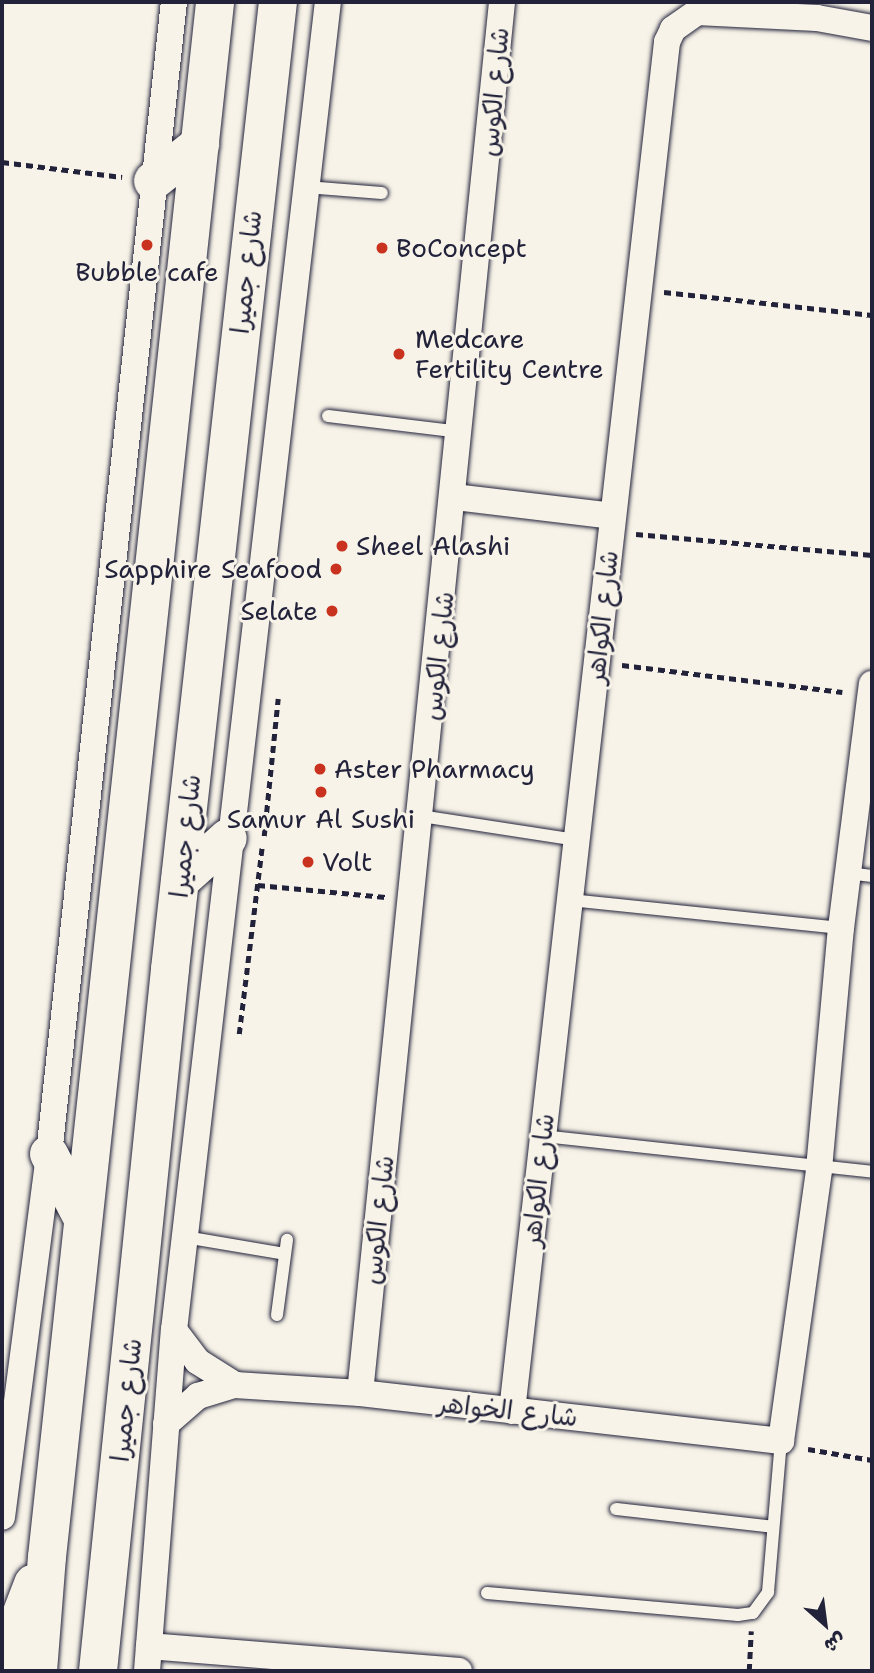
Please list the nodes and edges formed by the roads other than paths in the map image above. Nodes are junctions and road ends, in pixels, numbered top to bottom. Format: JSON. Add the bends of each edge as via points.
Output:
{"nodes":[{"id":1,"x":174,"y":2,"type":"edge"},
{"id":2,"x":215,"y":2,"type":"edge"},
{"id":3,"x":252,"y":2,"type":"edge"},
{"id":4,"x":278,"y":2,"type":"edge"},
{"id":5,"x":328,"y":2,"type":"edge"},
{"id":6,"x":502,"y":2,"type":"edge"},
{"id":7,"x":818,"y":10,"type":"edge"},
{"id":8,"x":872,"y":28,"type":"edge"},
{"id":9,"x":265,"y":98,"type":"junction"},
{"id":10,"x":200,"y":144,"type":"junction"},
{"id":11,"x":153,"y":181,"type":"junction"},
{"id":12,"x":306,"y":187,"type":"junction"},
{"id":13,"x":382,"y":193,"type":"dead end"},
{"id":14,"x":328,"y":416,"type":"dead end"},
{"id":15,"x":461,"y":432,"type":"junction"},
{"id":16,"x":454,"y":498,"type":"junction"},
{"id":17,"x":612,"y":524,"type":"junction"},
{"id":18,"x":872,"y":692,"type":"edge"},
{"id":19,"x":421,"y":816,"type":"junction"},
{"id":20,"x":228,"y":838,"type":"junction"},
{"id":21,"x":576,"y":840,"type":"junction"},
{"id":22,"x":860,"y":874,"type":"edge"},
{"id":23,"x":180,"y":881,"type":"junction"},
{"id":24,"x":570,"y":900,"type":"junction"},
{"id":25,"x":841,"y":928,"type":"junction"},
{"id":26,"x":543,"y":1136,"type":"junction"},
{"id":27,"x":49,"y":1154,"type":"junction"},
{"id":28,"x":819,"y":1169,"type":"junction"},
{"id":29,"x":872,"y":1172,"type":"edge"},
{"id":30,"x":83,"y":1219,"type":"junction"},
{"id":31,"x":185,"y":1237,"type":"junction"},
{"id":32,"x":287,"y":1240,"type":"dead end"},
{"id":33,"x":285,"y":1254,"type":"junction"},
{"id":34,"x":277,"y":1315,"type":"dead end"},
{"id":35,"x":174,"y":1330,"type":"junction"},
{"id":36,"x":234,"y":1385,"type":"junction"},
{"id":37,"x":360,"y":1393,"type":"junction"},
{"id":38,"x":512,"y":1411,"type":"junction"},
{"id":39,"x":166,"y":1424,"type":"junction"},
{"id":40,"x":781,"y":1441,"type":"junction"},
{"id":41,"x":616,"y":1509,"type":"dead end"},
{"id":42,"x":2,"y":1517,"type":"edge"},
{"id":43,"x":773,"y":1527,"type":"junction"},
{"id":44,"x":47,"y":1557,"type":"junction"},
{"id":45,"x":487,"y":1593,"type":"dead end"},
{"id":46,"x":148,"y":1659,"type":"edge"},
{"id":47,"x":9,"y":1671,"type":"edge"},
{"id":48,"x":38,"y":1671,"type":"edge"},
{"id":49,"x":99,"y":1671,"type":"edge"},
{"id":50,"x":459,"y":1671,"type":"edge"}],
"edges":[{"from":1,"to":11,"type":"street"},
{"from":2,"to":10,"type":"main road"},
{"from":3,"to":9,"type":"main road","via":[[254,56]]},
{"from":4,"to":9,"type":"main road","name":"شارع جميرا"},
{"from":5,"to":12,"type":"street"},
{"from":6,"to":15,"type":"street","name":"شارع الكوس"},
{"from":7,"to":8,"type":"street","name":"شارع الكواهر"},
{"from":7,"to":17,"type":"street","name":"شارع الكواهر","via":[[697,12],[673,29],[667,43]]},
{"from":9,"to":23,"type":"main road","name":"شارع جميرا"},
{"from":10,"to":11,"type":"main road"},
{"from":10,"to":30,"type":"main road"},
{"from":11,"to":27,"type":"street"},
{"from":12,"to":13,"type":"lane"},
{"from":12,"to":20,"type":"street"},
{"from":14,"to":15,"type":"lane"},
{"from":15,"to":16,"type":"street","name":"شارع الكوس"},
{"from":16,"to":17,"type":"street"},
{"from":16,"to":19,"type":"street","name":"شارع الكوس"},
{"from":17,"to":21,"type":"street","name":"شارع الكواهر"},
{"from":18,"to":22,"type":"street"},
{"from":19,"to":21,"type":"lane"},
{"from":19,"to":37,"type":"street","name":"شارع الكوس"},
{"from":20,"to":23,"type":"main road"},
{"from":20,"to":31,"type":"street"},
{"from":21,"to":24,"type":"street","name":"شارع الكواهر"},
{"from":22,"to":25,"type":"street"},
{"from":23,"to":49,"type":"main road","name":"شارع جميرا"},
{"from":24,"to":25,"type":"lane"},
{"from":24,"to":26,"type":"street","name":"شارع الكواهر"},
{"from":25,"to":28,"type":"street"},
{"from":26,"to":28,"type":"lane"},
{"from":26,"to":38,"type":"street","name":"شارع الكواهر"},
{"from":27,"to":30,"type":"main road"},
{"from":27,"to":42,"type":"street"},
{"from":28,"to":29,"type":"lane"},
{"from":28,"to":40,"type":"street"},
{"from":30,"to":44,"type":"main road"},
{"from":31,"to":33,"type":"lane"},
{"from":31,"to":35,"type":"street"},
{"from":32,"to":33,"type":"lane"},
{"from":33,"to":34,"type":"lane"},
{"from":35,"to":36,"type":"street","via":[[197,1360]]},
{"from":35,"to":39,"type":"street"},
{"from":36,"to":37,"type":"street","name":"شارع الخواهر"},
{"from":36,"to":39,"type":"street","name":"شارع الخواهر","via":[[198,1396]]},
{"from":37,"to":38,"type":"street","name":"شارع الخواهر"},
{"from":38,"to":40,"type":"street","name":"شارع الخواهر"},
{"from":39,"to":46,"type":"street"},
{"from":40,"to":43,"type":"lane"},
{"from":41,"to":43,"type":"lane"},
{"from":43,"to":45,"type":"lane","via":[[768,1592],[752,1613]]},
{"from":44,"to":47,"type":"main road","via":[[18,1622]]},
{"from":44,"to":48,"type":"main road"},
{"from":46,"to":50,"type":"street"}]}
